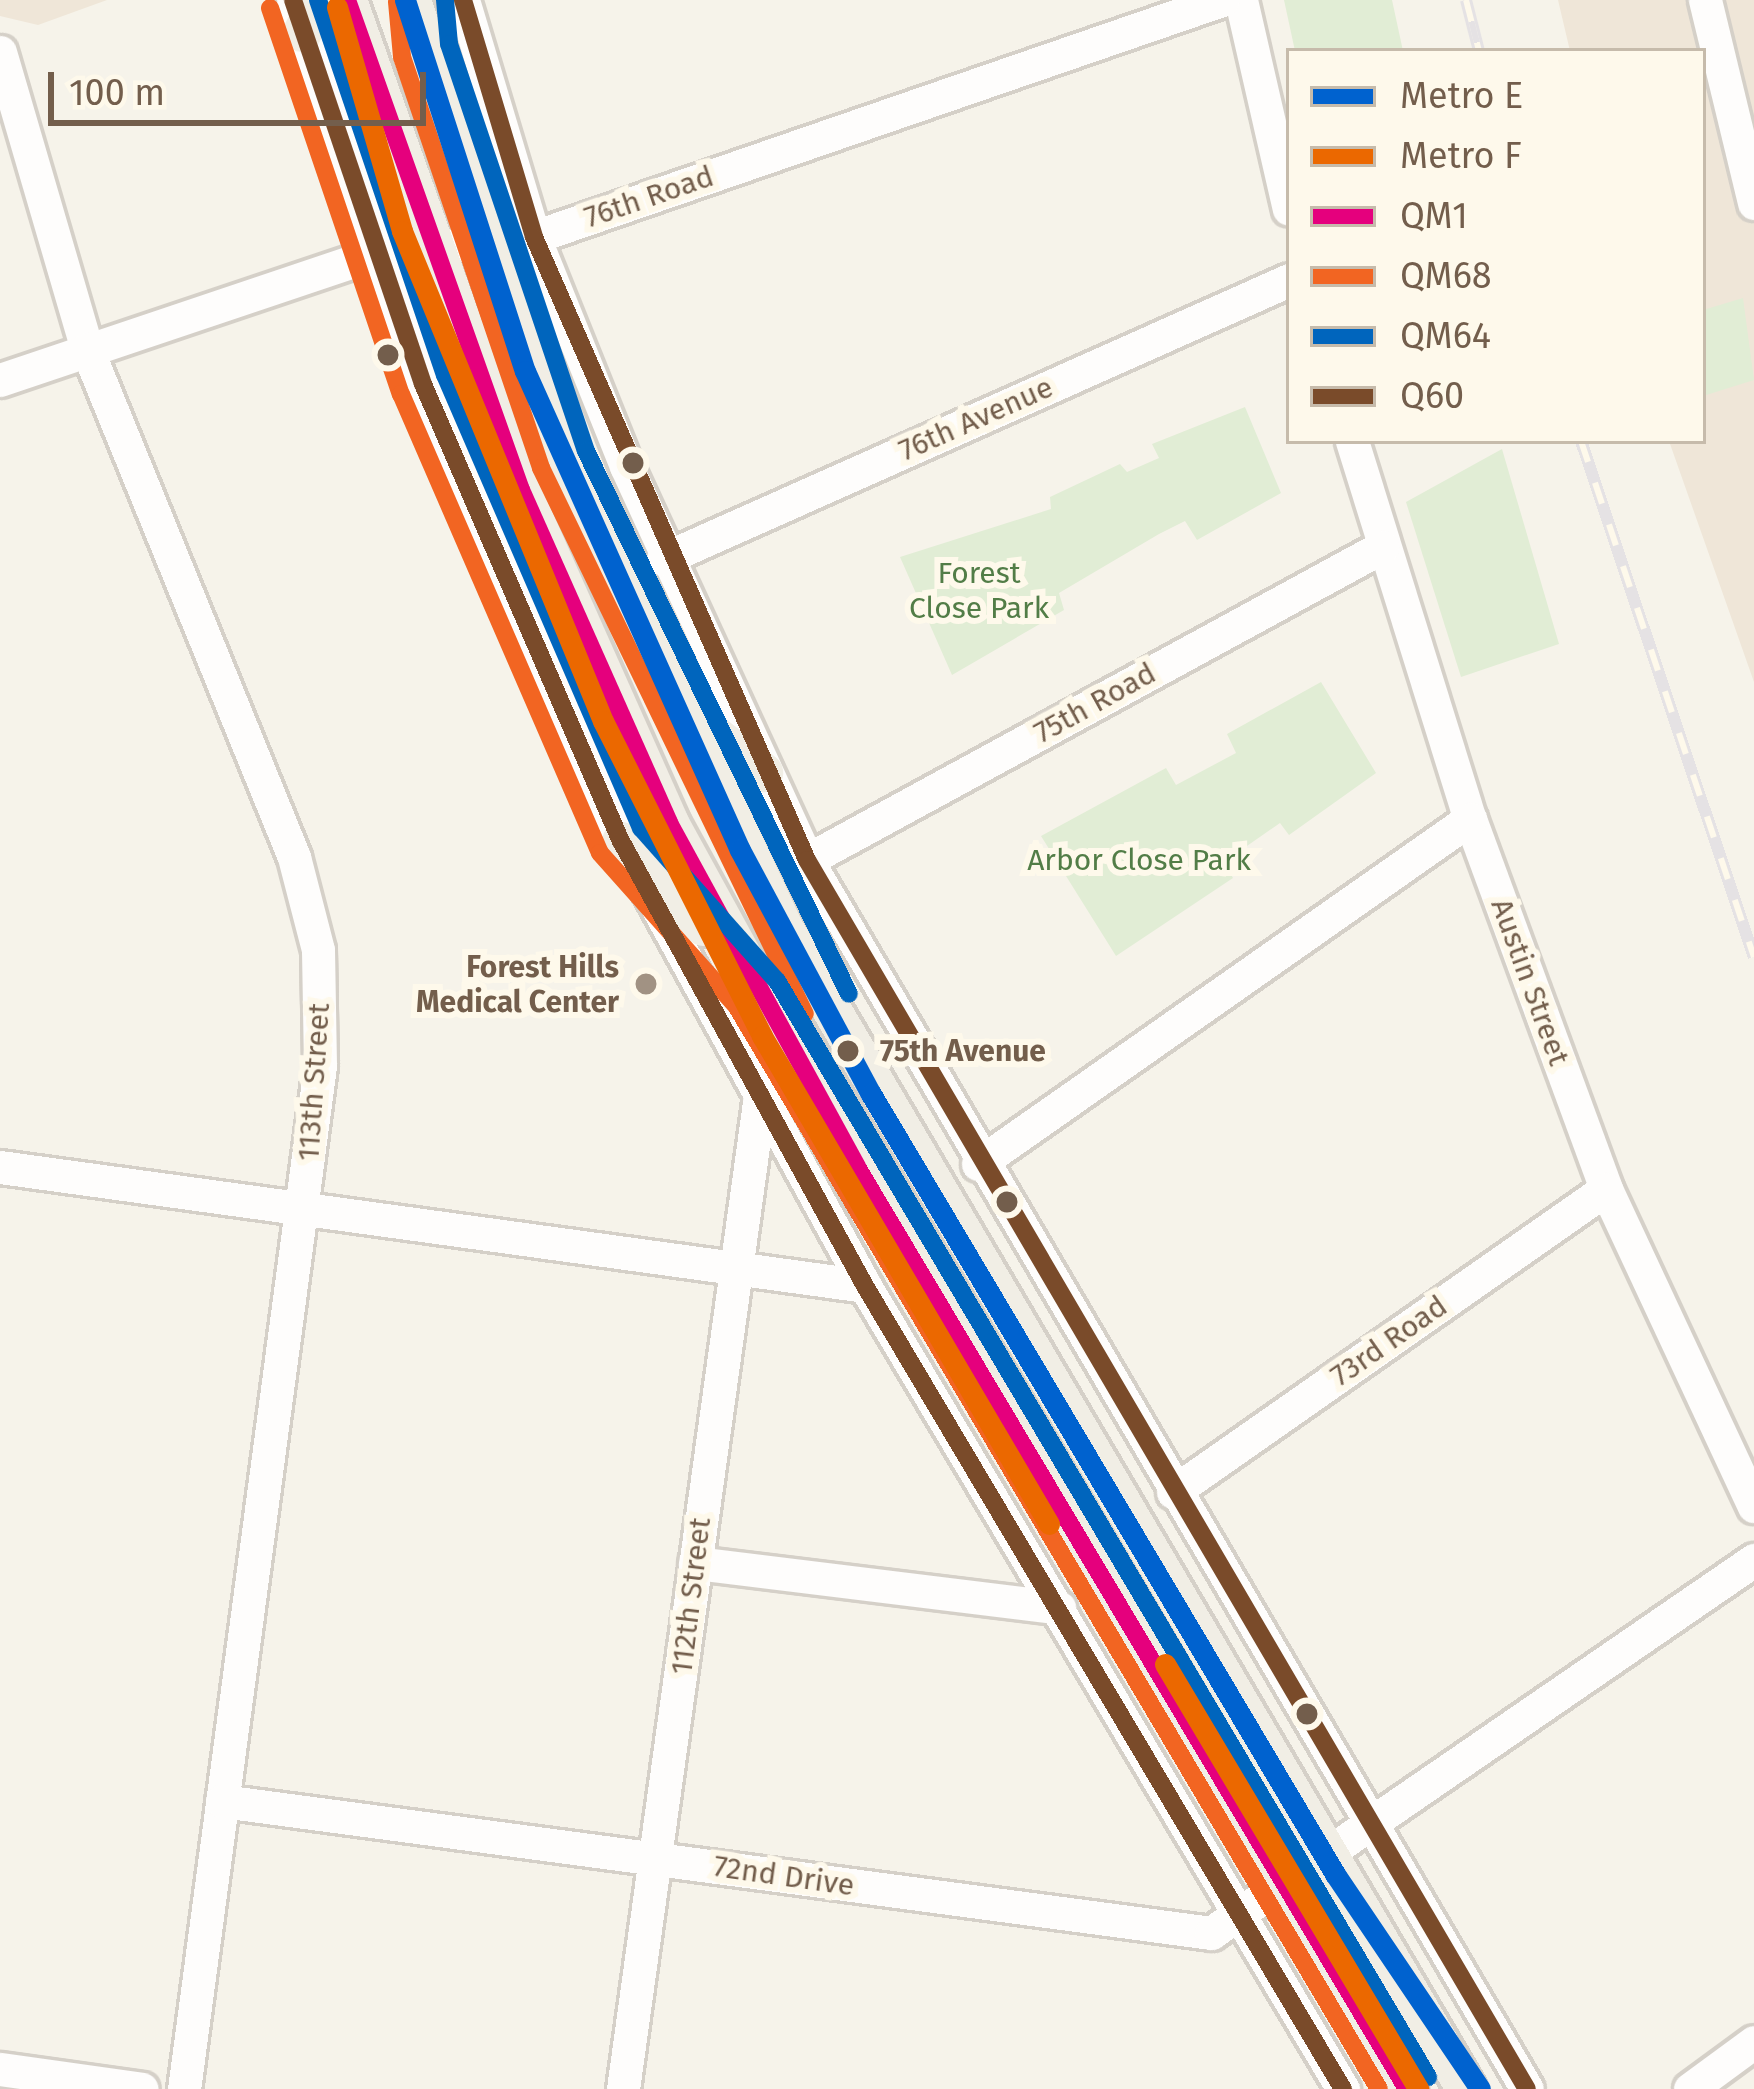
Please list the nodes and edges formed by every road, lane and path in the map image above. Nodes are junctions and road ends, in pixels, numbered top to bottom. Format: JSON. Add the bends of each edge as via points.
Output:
{"nodes":[{"id":1,"x":347,"y":0,"type":"edge"},
{"id":2,"x":411,"y":0,"type":"edge"},
{"id":3,"x":421,"y":0,"type":"edge"},
{"id":4,"x":463,"y":0,"type":"edge"},
{"id":5,"x":1222,"y":0,"type":"edge"},
{"id":6,"x":1241,"y":0,"type":"edge"},
{"id":7,"x":1705,"y":0,"type":"edge"},
{"id":8,"x":304,"y":10,"type":"edge"},
{"id":9,"x":425,"y":49,"type":"junction"},
{"id":10,"x":0,"y":52,"type":"edge"},
{"id":11,"x":1286,"y":196,"type":"edge"},
{"id":12,"x":1754,"y":203,"type":"edge"},
{"id":13,"x":534,"y":237,"type":"junction"},
{"id":14,"x":486,"y":240,"type":"junction"},
{"id":15,"x":429,"y":248,"type":"junction"},
{"id":16,"x":375,"y":254,"type":"junction"},
{"id":17,"x":1286,"y":281,"type":"edge"},
{"id":18,"x":87,"y":349,"type":"junction"},
{"id":19,"x":0,"y":380,"type":"edge"},
{"id":20,"x":1353,"y":444,"type":"edge"},
{"id":21,"x":1382,"y":547,"type":"junction"},
{"id":22,"x":663,"y":559,"type":"junction"},
{"id":23,"x":672,"y":699,"type":"junction"},
{"id":24,"x":763,"y":772,"type":"junction"},
{"id":25,"x":1470,"y":819,"type":"junction"},
{"id":26,"x":621,"y":841,"type":"junction"},
{"id":27,"x":807,"y":860,"type":"junction"},
{"id":28,"x":756,"y":993,"type":"junction"},
{"id":29,"x":759,"y":1103,"type":"junction"},
{"id":30,"x":978,"y":1164,"type":"junction"},
{"id":31,"x":0,"y":1167,"type":"edge"},
{"id":32,"x":1606,"y":1189,"type":"junction"},
{"id":33,"x":302,"y":1208,"type":"junction"},
{"id":34,"x":736,"y":1267,"type":"junction"},
{"id":35,"x":865,"y":1286,"type":"junction"},
{"id":36,"x":1173,"y":1492,"type":"junction"},
{"id":37,"x":1754,"y":1506,"type":"edge"},
{"id":38,"x":1754,"y":1560,"type":"edge"},
{"id":39,"x":694,"y":1563,"type":"junction"},
{"id":40,"x":1059,"y":1608,"type":"junction"},
{"id":41,"x":222,"y":1801,"type":"junction"},
{"id":42,"x":1375,"y":1826,"type":"junction"},
{"id":43,"x":1327,"y":1860,"type":"junction"},
{"id":44,"x":658,"y":1862,"type":"junction"},
{"id":45,"x":1288,"y":1886,"type":"junction"},
{"id":46,"x":1239,"y":1917,"type":"junction"},
{"id":47,"x":1754,"y":2042,"type":"edge"},
{"id":48,"x":0,"y":2069,"type":"edge"},
{"id":49,"x":142,"y":2089,"type":"edge"},
{"id":50,"x":184,"y":2089,"type":"edge"},
{"id":51,"x":623,"y":2089,"type":"edge"},
{"id":52,"x":1343,"y":2089,"type":"edge"},
{"id":53,"x":1407,"y":2089,"type":"edge"},
{"id":54,"x":1466,"y":2089,"type":"edge"},
{"id":55,"x":1527,"y":2089,"type":"edge"},
{"id":56,"x":1690,"y":2089,"type":"edge"}],
"edges":[{"from":1,"to":15,"type":"main road"},
{"from":2,"to":9,"type":"main road"},
{"from":3,"to":9,"type":"main road"},
{"from":4,"to":13,"type":"street"},
{"from":5,"to":13,"type":"street","name":"76th Road"},
{"from":6,"to":11,"type":"street"},
{"from":7,"to":12,"type":"street"},
{"from":8,"to":16,"type":"street"},
{"from":9,"to":14,"type":"main road"},
{"from":10,"to":18,"type":"street","name":"113th Street"},
{"from":13,"to":14,"type":"street","name":"76th Road"},
{"from":13,"to":22,"type":"street"},
{"from":14,"to":15,"type":"street","name":"76th Road"},
{"from":14,"to":23,"type":"main road","via":[[564,460]]},
{"from":15,"to":16,"type":"street","name":"76th Road"},
{"from":15,"to":28,"type":"main road","via":[[571,611]]},
{"from":16,"to":18,"type":"street","name":"76th Road"},
{"from":16,"to":26,"type":"street"},
{"from":17,"to":22,"type":"street","name":"76th Avenue"},
{"from":18,"to":19,"type":"street","name":"76th Road"},
{"from":18,"to":33,"type":"street","name":"113th Street","via":[[310,906],[322,1025]]},
{"from":20,"to":21,"type":"street","name":"Austin Street"},
{"from":21,"to":25,"type":"street","name":"Austin Street"},
{"from":21,"to":27,"type":"street","name":"75th Road"},
{"from":22,"to":24,"type":"street"},
{"from":23,"to":24,"type":"main road"},
{"from":23,"to":43,"type":"main road","via":[[784,929]]},
{"from":24,"to":27,"type":"street"},
{"from":25,"to":30,"type":"street"},
{"from":25,"to":32,"type":"street","name":"Austin Street"},
{"from":26,"to":28,"type":"main road"},
{"from":26,"to":29,"type":"street"},
{"from":27,"to":30,"type":"street"},
{"from":28,"to":45,"type":"main road"},
{"from":29,"to":34,"type":"street","name":"112th Street"},
{"from":29,"to":35,"type":"street"},
{"from":30,"to":36,"type":"street"},
{"from":31,"to":33,"type":"street"},
{"from":32,"to":36,"type":"street","name":"73rd Road"},
{"from":32,"to":37,"type":"street","name":"Austin Street"},
{"from":33,"to":34,"type":"street"},
{"from":33,"to":41,"type":"street","name":"113th Street"},
{"from":34,"to":35,"type":"street"},
{"from":34,"to":39,"type":"street","name":"112th Street"},
{"from":35,"to":40,"type":"street"},
{"from":36,"to":42,"type":"street"},
{"from":38,"to":42,"type":"street","name":"72nd Drive"},
{"from":39,"to":40,"type":"street"},
{"from":39,"to":44,"type":"street","name":"112th Street"},
{"from":40,"to":46,"type":"street"},
{"from":41,"to":44,"type":"street","name":"72nd Drive"},
{"from":41,"to":50,"type":"street","name":"113th Street"},
{"from":42,"to":43,"type":"street","name":"72nd Drive"},
{"from":42,"to":55,"type":"street"},
{"from":43,"to":45,"type":"street","name":"72nd Drive"},
{"from":43,"to":54,"type":"main road"},
{"from":44,"to":46,"type":"street","name":"72nd Drive","via":[[1211,1933]]},
{"from":44,"to":51,"type":"street","name":"112th Street"},
{"from":45,"to":46,"type":"street","name":"72nd Drive"},
{"from":45,"to":53,"type":"main road"},
{"from":46,"to":52,"type":"street"},
{"from":47,"to":56,"type":"street"},
{"from":48,"to":49,"type":"street"}]}
